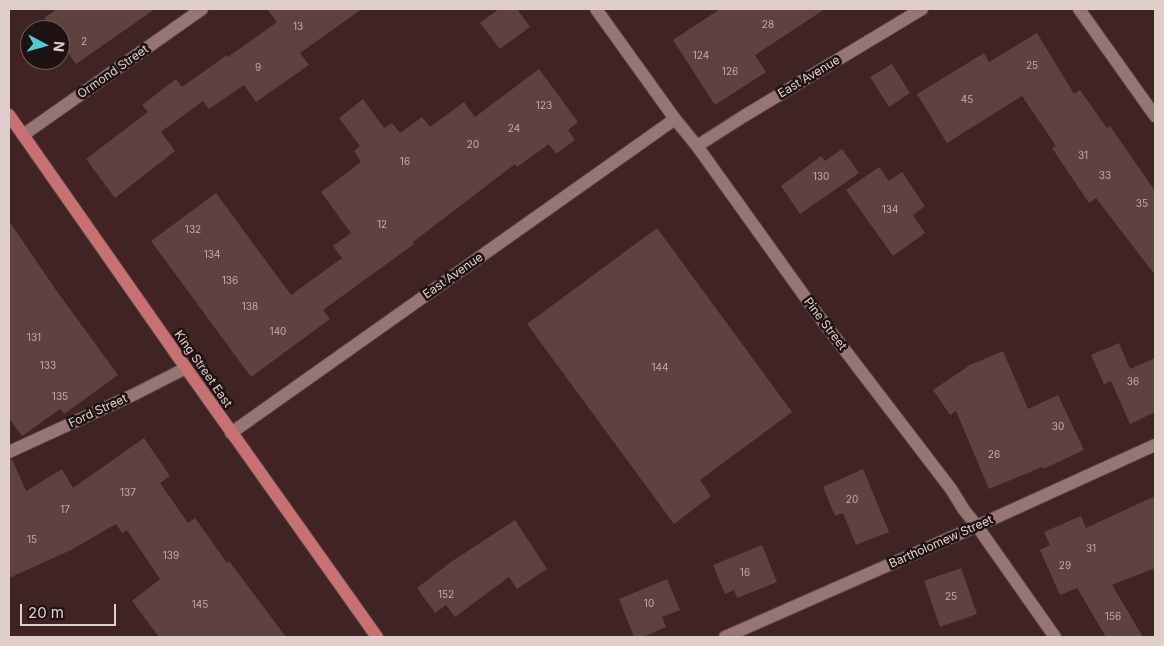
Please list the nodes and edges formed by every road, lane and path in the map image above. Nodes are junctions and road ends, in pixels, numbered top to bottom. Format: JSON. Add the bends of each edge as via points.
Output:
{"nodes":[{"id":1,"x":202,"y":9,"type":"edge"},
{"id":2,"x":596,"y":9,"type":"edge"},
{"id":3,"x":922,"y":9,"type":"edge"},
{"id":4,"x":1079,"y":9,"type":"edge"},
{"id":5,"x":9,"y":115,"type":"edge"},
{"id":6,"x":1155,"y":116,"type":"edge"},
{"id":7,"x":676,"y":119,"type":"junction"},
{"id":8,"x":23,"y":135,"type":"junction"},
{"id":9,"x":697,"y":146,"type":"junction"},
{"id":10,"x":186,"y":368,"type":"junction"},
{"id":11,"x":231,"y":433,"type":"junction"},
{"id":12,"x":1155,"y":445,"type":"edge"},
{"id":13,"x":9,"y":452,"type":"edge"},
{"id":14,"x":977,"y":526,"type":"junction"},
{"id":15,"x":377,"y":637,"type":"edge"},
{"id":16,"x":725,"y":637,"type":"edge"},
{"id":17,"x":1055,"y":637,"type":"edge"}],
"edges":[{"from":1,"to":8,"type":"street","name":"Ormond Street"},
{"from":2,"to":7,"type":"street","name":"Pine Street"},
{"from":3,"to":9,"type":"street","name":"East Avenue"},
{"from":4,"to":6,"type":"street"},
{"from":5,"to":8,"type":"main road","name":"King Street East"},
{"from":7,"to":9,"type":"street","name":"Pine Street"},
{"from":7,"to":11,"type":"street","name":"East Avenue"},
{"from":8,"to":10,"type":"main road","name":"King Street East"},
{"from":9,"to":14,"type":"street","name":"Pine Street","via":[[818,315]]},
{"from":10,"to":11,"type":"main road","name":"King Street East"},
{"from":10,"to":13,"type":"street","name":"Ford Street"},
{"from":11,"to":15,"type":"main road","name":"King Street East"},
{"from":12,"to":14,"type":"street","name":"Bartholomew Street"},
{"from":14,"to":16,"type":"street","name":"Bartholomew Street"},
{"from":14,"to":17,"type":"street","name":"Pine Street"}]}
